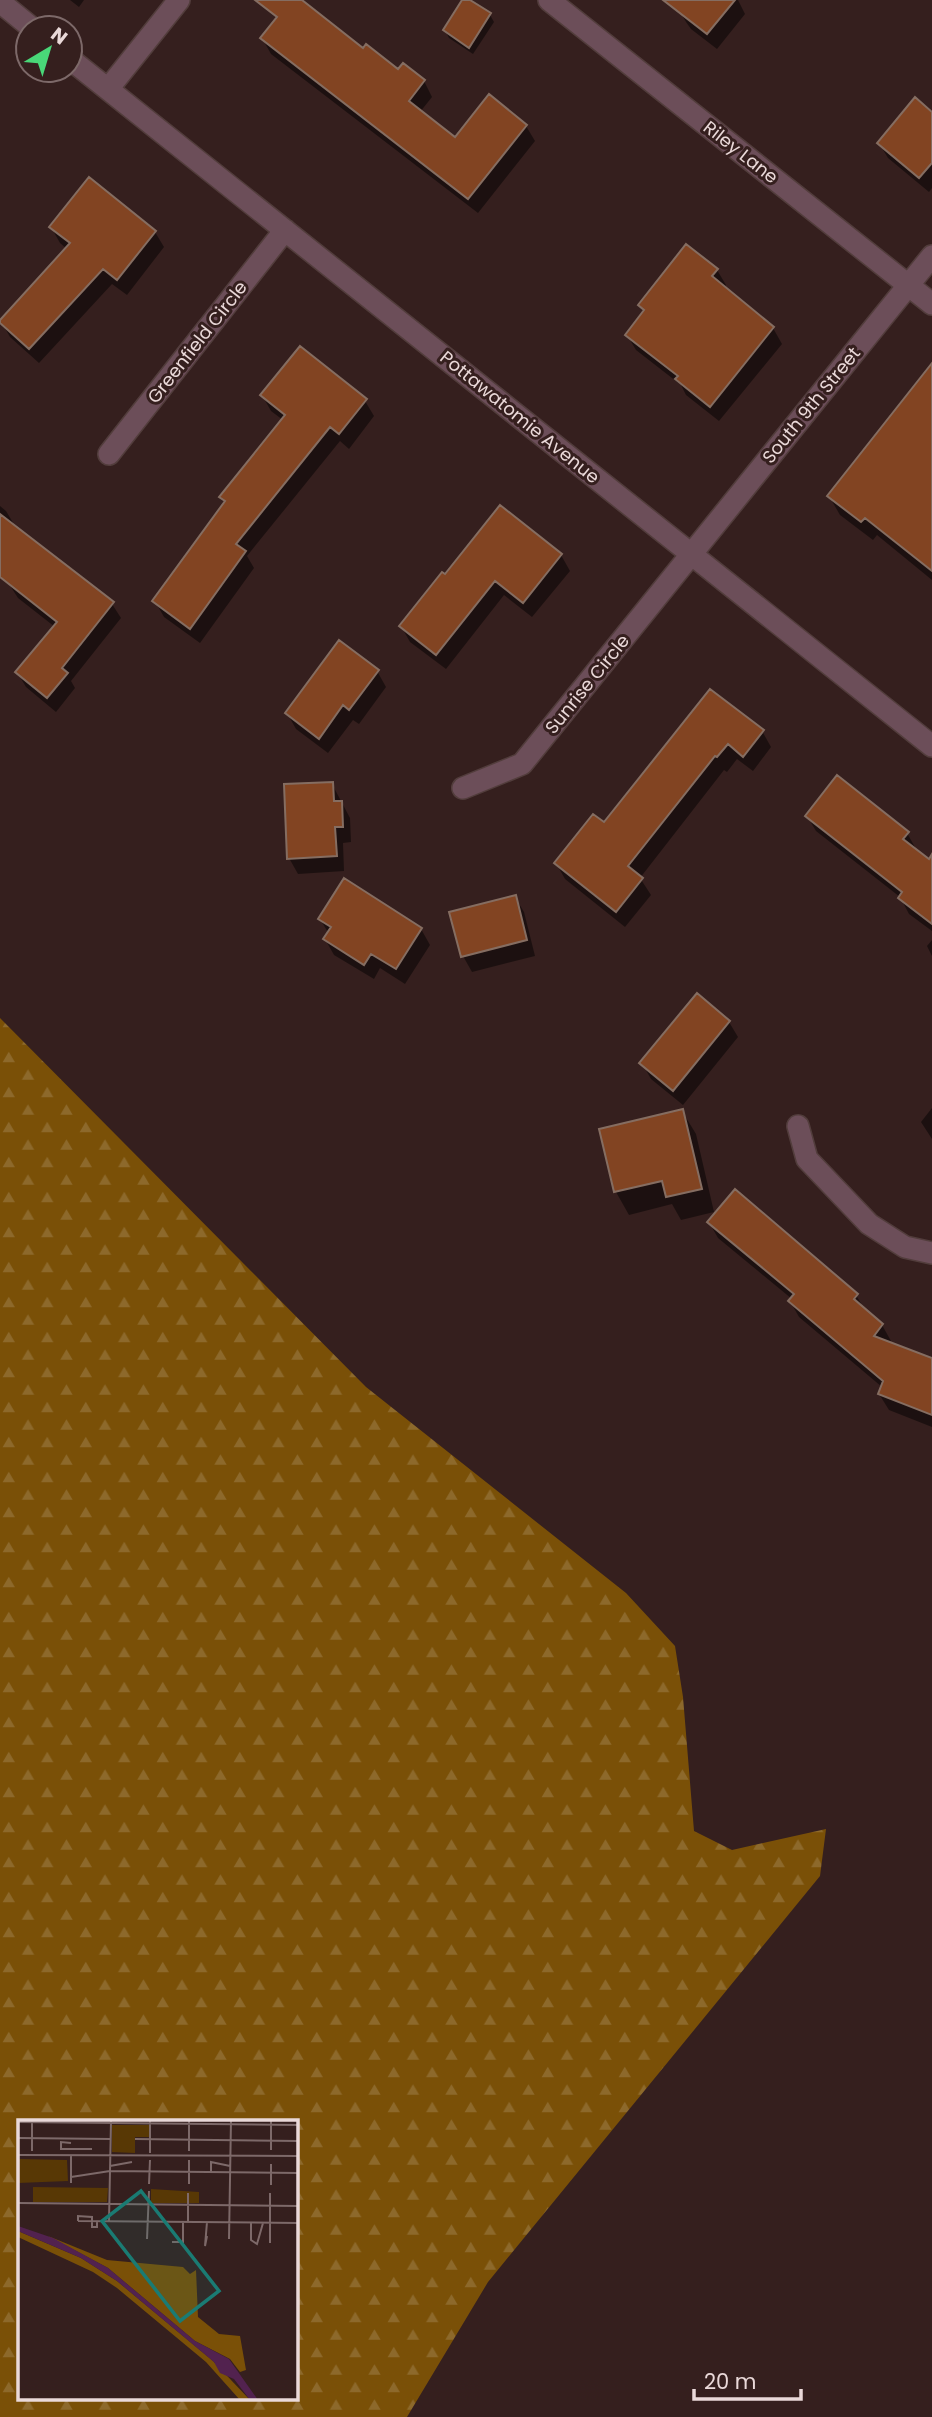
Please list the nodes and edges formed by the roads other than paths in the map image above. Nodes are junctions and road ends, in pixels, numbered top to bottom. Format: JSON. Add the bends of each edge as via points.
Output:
{"nodes":[{"id":1,"x":179,"y":0,"type":"edge"},
{"id":2,"x":549,"y":0,"type":"edge"},
{"id":3,"x":0,"y":2,"type":"edge"},
{"id":4,"x":15,"y":14,"type":"edge"},
{"id":5,"x":84,"y":70,"type":"edge"},
{"id":6,"x":108,"y":89,"type":"junction"},
{"id":7,"x":285,"y":230,"type":"junction"},
{"id":8,"x":932,"y":256,"type":"edge"},
{"id":9,"x":908,"y":285,"type":"junction"},
{"id":10,"x":932,"y":304,"type":"edge"},
{"id":11,"x":110,"y":454,"type":"dead end"},
{"id":12,"x":691,"y":553,"type":"junction"},
{"id":13,"x":932,"y":746,"type":"edge"},
{"id":14,"x":463,"y":788,"type":"dead end"},
{"id":15,"x":799,"y":1126,"type":"dead end"},
{"id":16,"x":932,"y":1254,"type":"edge"}],
"edges":[{"from":1,"to":6,"type":"street"},
{"from":2,"to":9,"type":"street","name":"Riley Lane"},
{"from":3,"to":4,"type":"street"},
{"from":5,"to":6,"type":"street","name":"Pottawatomie Avenue"},
{"from":6,"to":7,"type":"street","name":"Pottawatomie Avenue"},
{"from":7,"to":11,"type":"street","name":"Greenfield Circle"},
{"from":7,"to":12,"type":"street","name":"Pottawatomie Avenue"},
{"from":8,"to":9,"type":"street","name":"South 9th Street"},
{"from":9,"to":10,"type":"street","name":"Riley Lane"},
{"from":9,"to":12,"type":"street","name":"South 9th Street"},
{"from":12,"to":13,"type":"street","name":"Pottawatomie Avenue"},
{"from":12,"to":14,"type":"street","name":"Sunrise Circle","via":[[522,764]]},
{"from":15,"to":16,"type":"street","via":[[807,1159],[869,1224],[905,1247]]}]}
